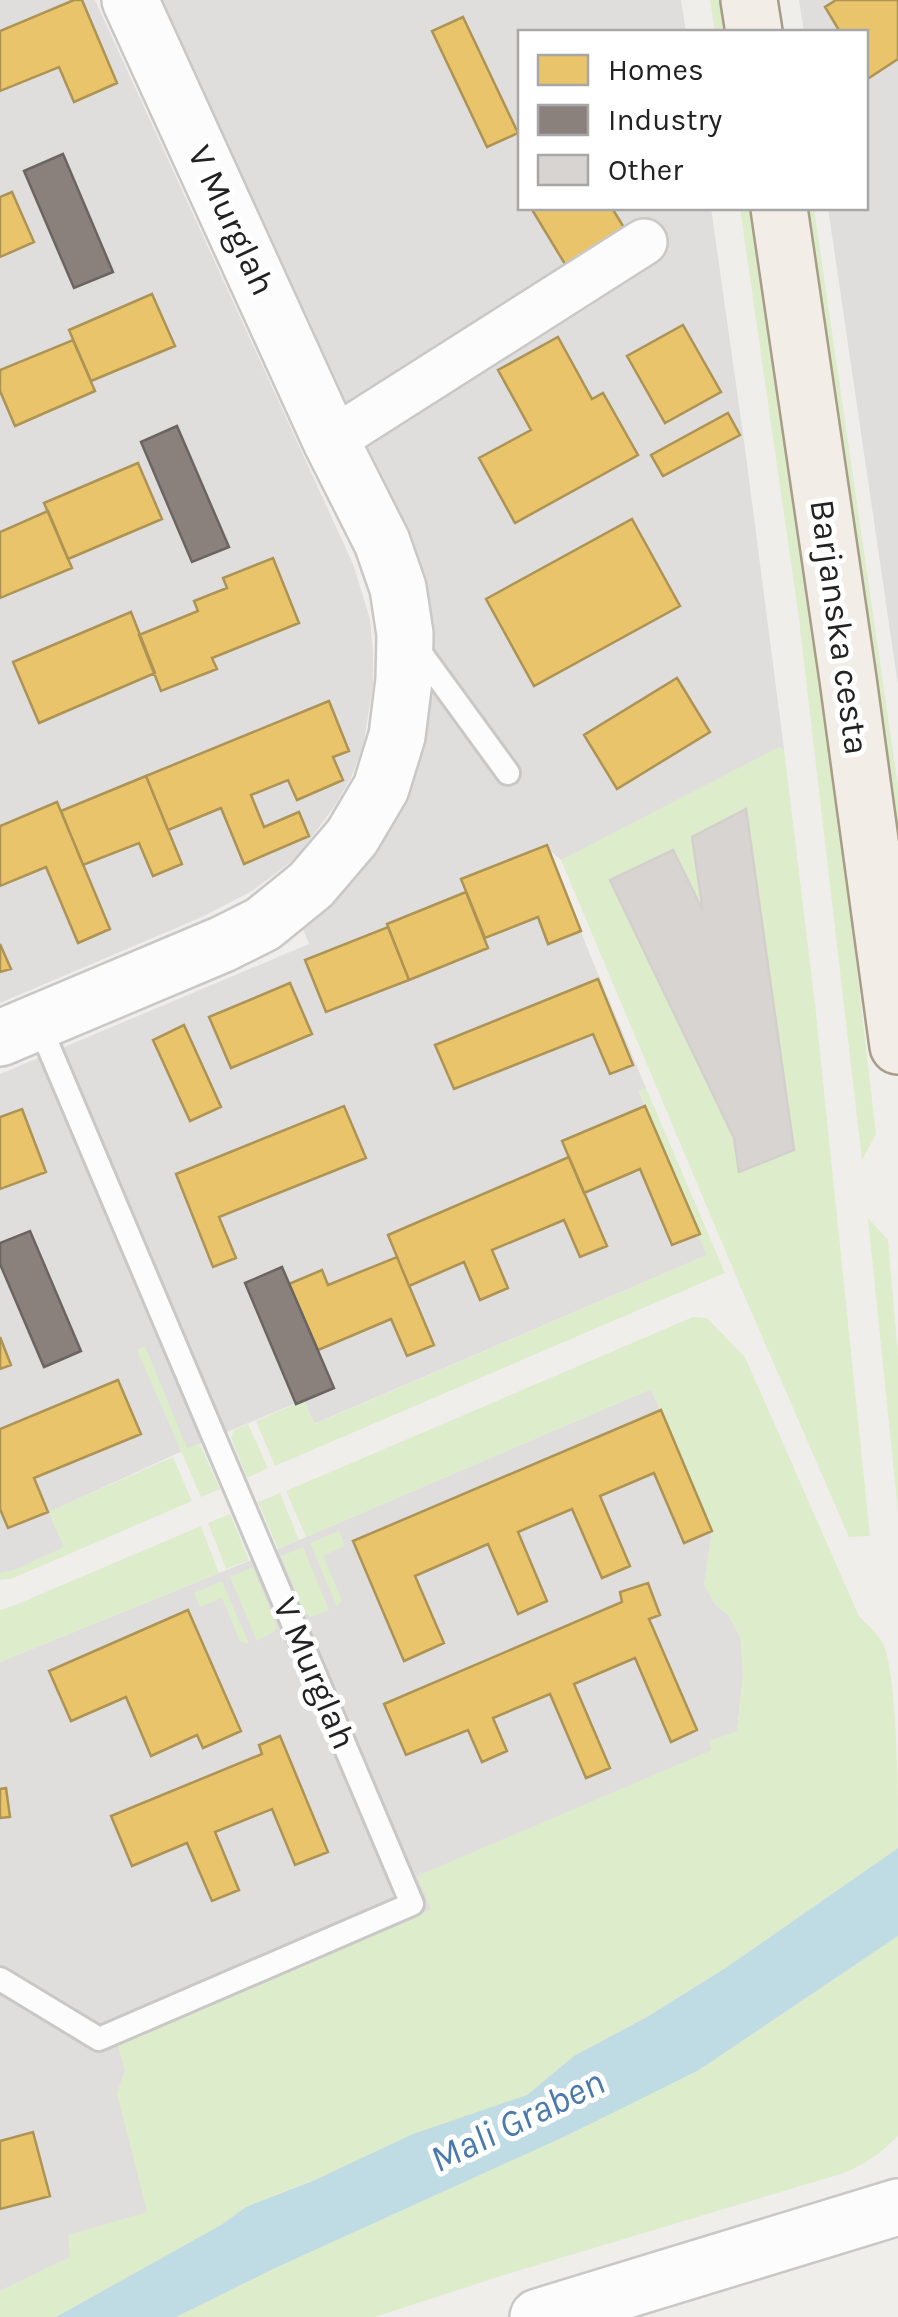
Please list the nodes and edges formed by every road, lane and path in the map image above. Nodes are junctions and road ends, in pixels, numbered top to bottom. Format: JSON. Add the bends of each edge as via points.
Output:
{"nodes":[{"id":1,"x":130,"y":0,"type":"edge"},
{"id":2,"x":749,"y":0,"type":"edge"},
{"id":3,"x":754,"y":30,"type":"edge"},
{"id":4,"x":779,"y":210,"type":"edge"},
{"id":5,"x":644,"y":242,"type":"dead end"},
{"id":6,"x":331,"y":441,"type":"junction"},
{"id":7,"x":406,"y":634,"type":"junction"},
{"id":8,"x":508,"y":773,"type":"dead end"},
{"id":9,"x":19,"y":1030,"type":"edge"},
{"id":10,"x":898,"y":1046,"type":"edge"},
{"id":11,"x":0,"y":1979,"type":"edge"},
{"id":12,"x":898,"y":2207,"type":"edge"},
{"id":13,"x":538,"y":2317,"type":"edge"}],
"edges":[{"from":1,"to":6,"type":"street","name":"V Murglah"},
{"from":2,"to":3,"type":"main road"},
{"from":4,"to":10,"type":"main road","name":"Barjanska cesta"},
{"from":5,"to":6,"type":"street"},
{"from":6,"to":7,"type":"street","name":"V Murglah","via":[[382,542]]},
{"from":7,"to":8,"type":"lane"},
{"from":7,"to":9,"type":"street","name":"V Murglah","via":[[398,736],[381,788],[352,838],[311,885],[263,924],[223,944]]},
{"from":9,"to":11,"type":"lane","name":"V Murglah","via":[[412,1904],[99,2039]]},
{"from":12,"to":13,"type":"street"}]}
